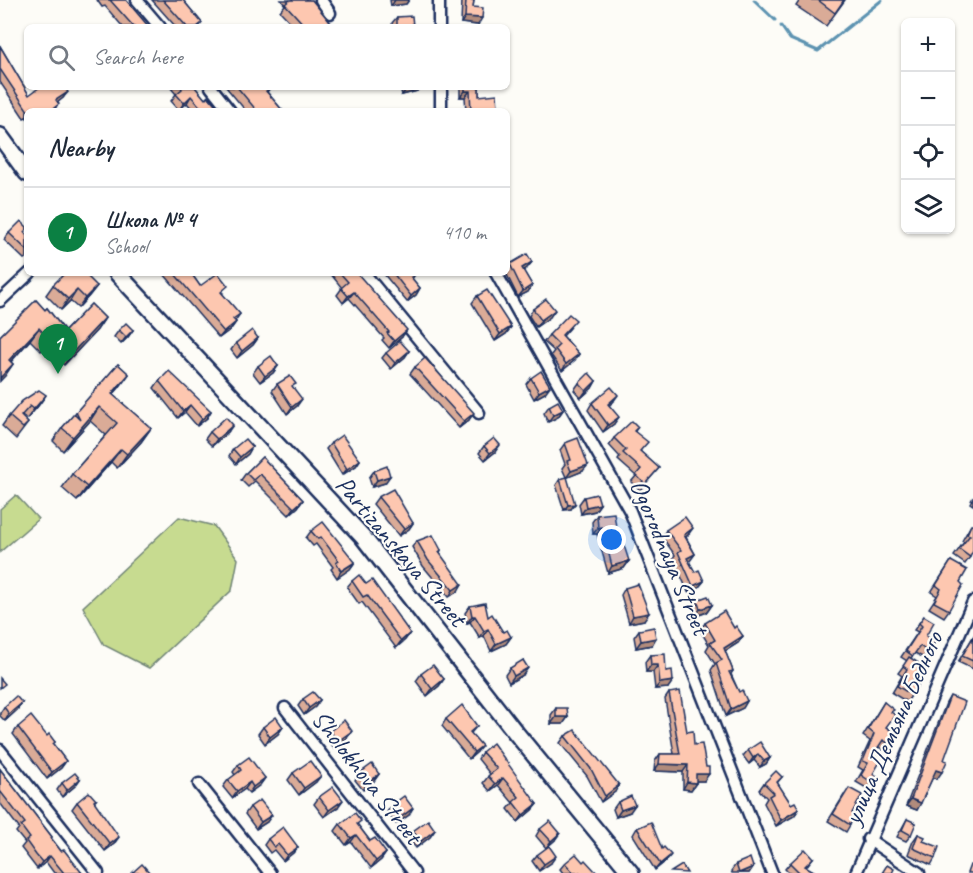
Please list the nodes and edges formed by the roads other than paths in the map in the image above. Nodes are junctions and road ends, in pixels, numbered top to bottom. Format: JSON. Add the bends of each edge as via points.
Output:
{"nodes":[{"id":1,"x":137,"y":0,"type":"edge"},
{"id":2,"x":321,"y":0,"type":"edge"},
{"id":3,"x":439,"y":0,"type":"edge"},
{"id":4,"x":330,"y":13,"type":"dead end"},
{"id":5,"x":157,"y":24,"type":"edge"},
{"id":6,"x":439,"y":24,"type":"edge"},
{"id":7,"x":213,"y":90,"type":"edge"},
{"id":8,"x":441,"y":90,"type":"edge"},
{"id":9,"x":228,"y":108,"type":"edge"},
{"id":10,"x":441,"y":108,"type":"edge"},
{"id":11,"x":0,"y":136,"type":"edge"},
{"id":12,"x":24,"y":169,"type":"edge"},
{"id":13,"x":27,"y":276,"type":"edge"},
{"id":14,"x":120,"y":276,"type":"edge"},
{"id":15,"x":366,"y":276,"type":"edge"},
{"id":16,"x":498,"y":276,"type":"edge"},
{"id":17,"x":0,"y":301,"type":"edge"},
{"id":18,"x":479,"y":413,"type":"dead end"},
{"id":19,"x":973,"y":602,"type":"edge"},
{"id":20,"x":285,"y":708,"type":"dead end"},
{"id":21,"x":0,"y":750,"type":"edge"},
{"id":22,"x":199,"y":784,"type":"dead end"},
{"id":23,"x":868,"y":839,"type":"junction"},
{"id":24,"x":98,"y":873,"type":"edge"},
{"id":25,"x":270,"y":873,"type":"edge"},
{"id":26,"x":414,"y":873,"type":"edge"},
{"id":27,"x":631,"y":873,"type":"edge"},
{"id":28,"x":772,"y":873,"type":"edge"},
{"id":29,"x":856,"y":873,"type":"edge"},
{"id":30,"x":919,"y":873,"type":"edge"}],
"edges":[{"from":1,"to":5,"type":"street"},
{"from":2,"to":4,"type":"street"},
{"from":3,"to":6,"type":"street"},
{"from":7,"to":9,"type":"street"},
{"from":8,"to":10,"type":"street"},
{"from":11,"to":12,"type":"street"},
{"from":13,"to":17,"type":"street"},
{"from":14,"to":27,"type":"street","name":"Partizanskaya Street","via":[[363,537]]},
{"from":15,"to":18,"type":"street"},
{"from":16,"to":28,"type":"street","name":"Ogorodnaya Street","via":[[630,512]]},
{"from":19,"to":23,"type":"street","name":"улица Демьяна Бедного"},
{"from":20,"to":26,"type":"street","name":"Sholokhova Street"},
{"from":21,"to":24,"type":"street"},
{"from":22,"to":25,"type":"street"},
{"from":23,"to":29,"type":"street","name":"улица Демьяна Бедного"},
{"from":23,"to":30,"type":"street"}]}
